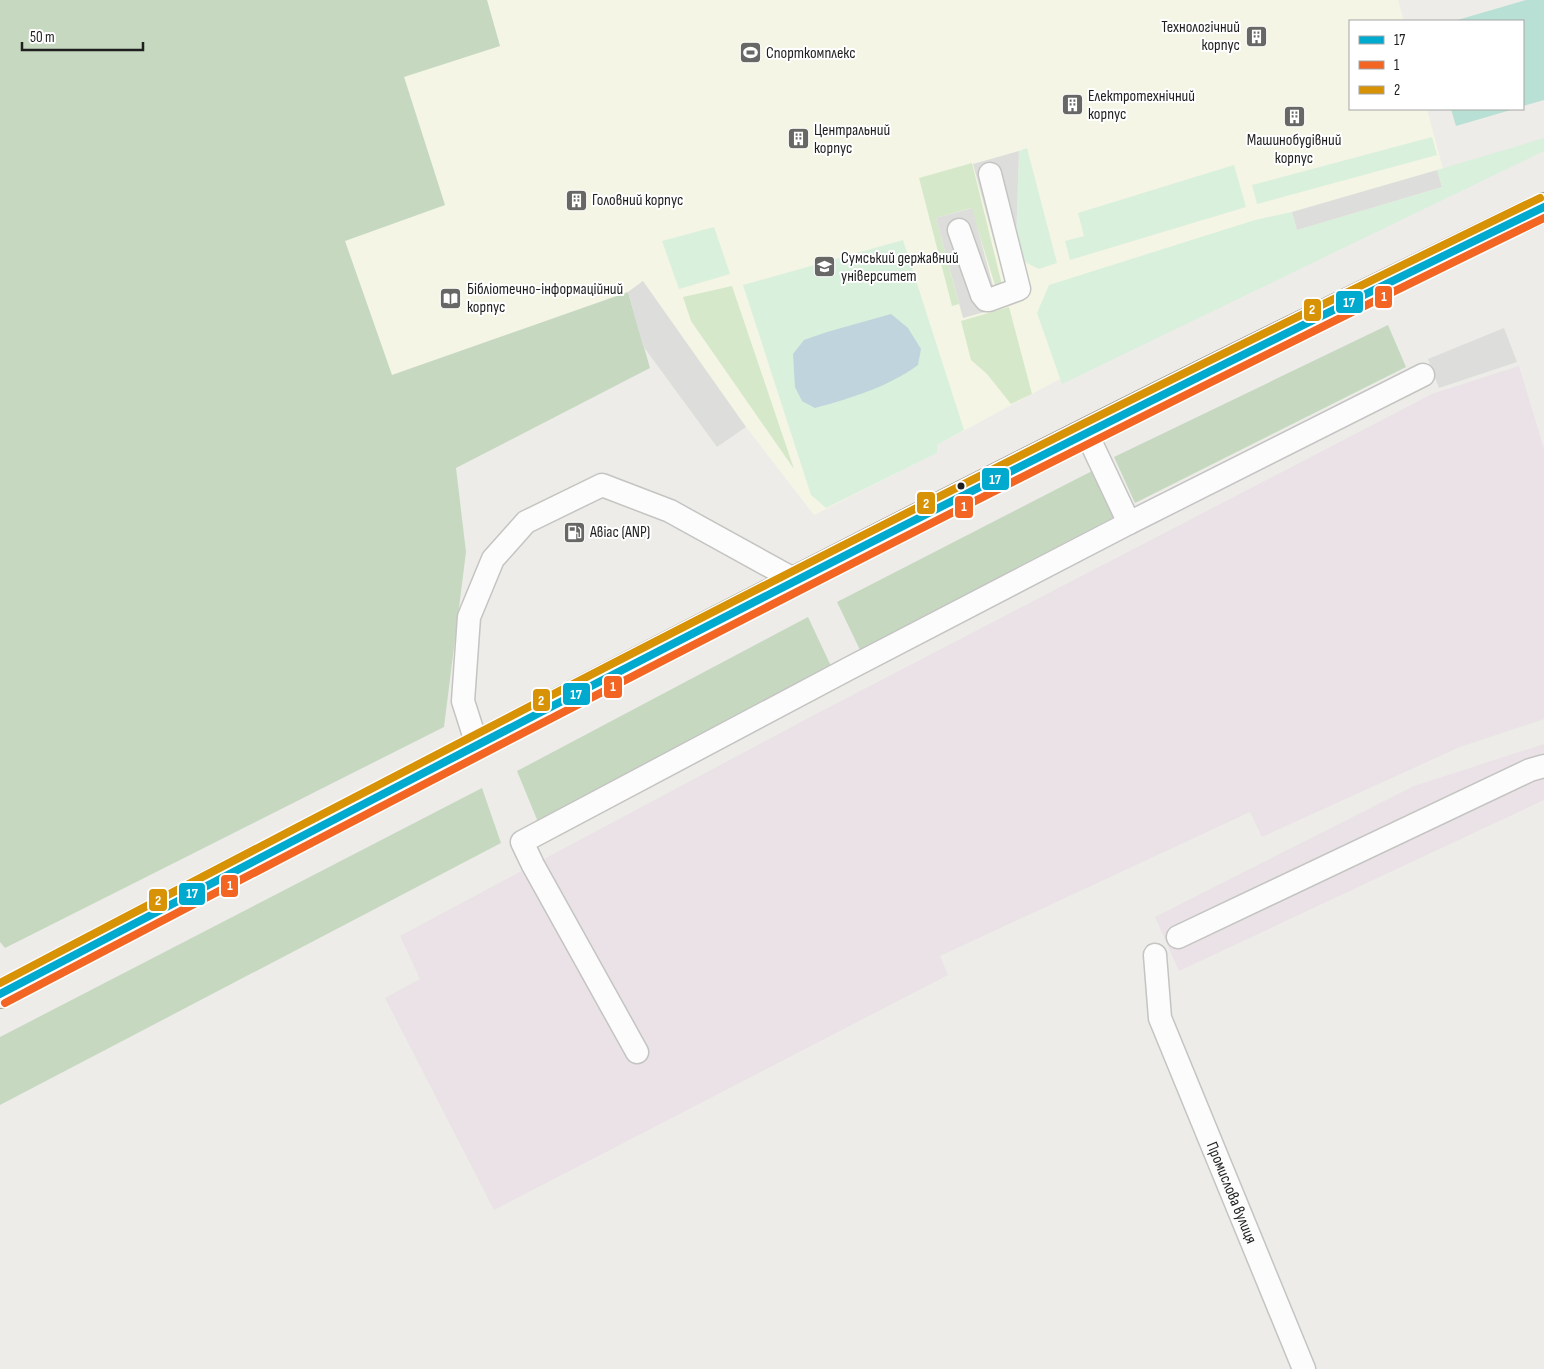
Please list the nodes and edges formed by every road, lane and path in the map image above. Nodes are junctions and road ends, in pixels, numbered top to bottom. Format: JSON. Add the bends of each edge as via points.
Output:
{"nodes":[{"id":1,"x":990,"y":174,"type":"dead end"},
{"id":2,"x":1544,"y":207,"type":"edge"},
{"id":3,"x":958,"y":230,"type":"dead end"},
{"id":4,"x":1423,"y":375,"type":"dead end"},
{"id":5,"x":1086,"y":432,"type":"junction"},
{"id":6,"x":1129,"y":523,"type":"junction"},
{"id":7,"x":795,"y":580,"type":"junction"},
{"id":8,"x":477,"y":745,"type":"junction"},
{"id":9,"x":1544,"y":766,"type":"edge"},
{"id":10,"x":1178,"y":938,"type":"dead end"},
{"id":11,"x":1155,"y":955,"type":"dead end"},
{"id":12,"x":0,"y":994,"type":"edge"},
{"id":13,"x":637,"y":1052,"type":"dead end"},
{"id":14,"x":1304,"y":1369,"type":"edge"}],
"edges":[{"from":1,"to":3,"type":"street","via":[[1019,289],[990,300],[984,297]]},
{"from":2,"to":5,"type":"main road"},
{"from":4,"to":6,"type":"street"},
{"from":5,"to":6,"type":"street"},
{"from":5,"to":7,"type":"main road"},
{"from":6,"to":13,"type":"street","via":[[522,842]]},
{"from":7,"to":8,"type":"main road"},
{"from":7,"to":8,"type":"street","via":[[670,511],[602,485],[526,522],[493,559],[469,617],[463,701]]},
{"from":8,"to":12,"type":"main road"},
{"from":9,"to":10,"type":"street"},
{"from":11,"to":14,"type":"street","name":"Промислова вулиця","via":[[1160,1018]]}]}
